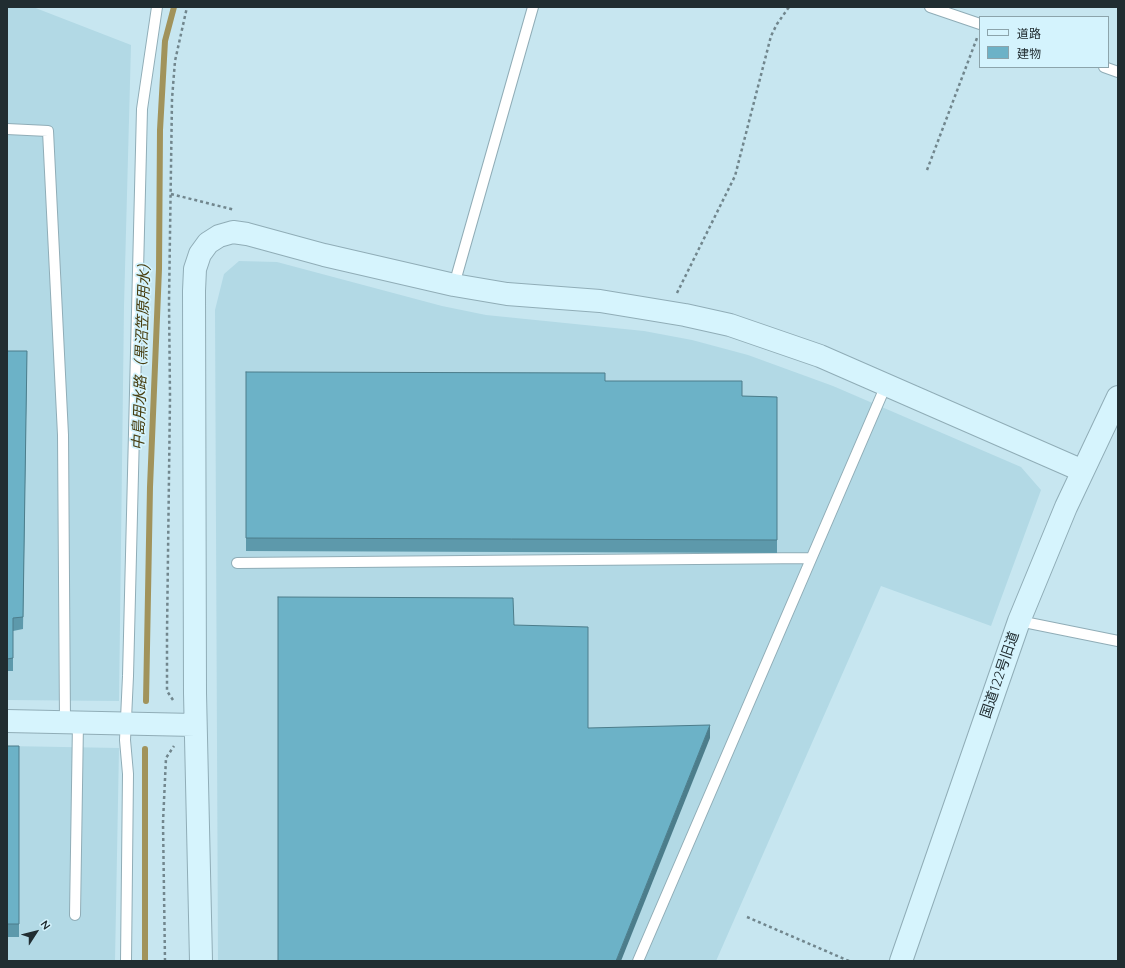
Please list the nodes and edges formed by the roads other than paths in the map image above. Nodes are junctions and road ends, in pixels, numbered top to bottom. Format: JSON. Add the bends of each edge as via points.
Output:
{"nodes":[{"id":1,"x":157,"y":7,"type":"edge"},
{"id":2,"x":532,"y":7,"type":"edge"},
{"id":3,"x":930,"y":7,"type":"edge"},
{"id":4,"x":979,"y":29,"type":"edge"},
{"id":5,"x":1107,"y":68,"type":"edge"},
{"id":6,"x":1118,"y":72,"type":"edge"},
{"id":7,"x":7,"y":129,"type":"edge"},
{"id":8,"x":454,"y":286,"type":"junction"},
{"id":9,"x":886,"y":385,"type":"junction"},
{"id":10,"x":1118,"y":397,"type":"edge"},
{"id":11,"x":1083,"y":471,"type":"junction"},
{"id":12,"x":811,"y":558,"type":"junction"},
{"id":13,"x":236,"y":563,"type":"dead end"},
{"id":14,"x":1019,"y":621,"type":"junction"},
{"id":15,"x":1118,"y":641,"type":"edge"},
{"id":16,"x":7,"y":721,"type":"edge"},
{"id":17,"x":72,"y":722,"type":"junction"},
{"id":18,"x":125,"y":722,"type":"junction"},
{"id":19,"x":195,"y":725,"type":"junction"},
{"id":20,"x":75,"y":915,"type":"dead end"},
{"id":21,"x":126,"y":961,"type":"edge"},
{"id":22,"x":201,"y":961,"type":"edge"},
{"id":23,"x":638,"y":961,"type":"edge"},
{"id":24,"x":901,"y":961,"type":"edge"}],
"edges":[{"from":1,"to":18,"type":"lane","via":[[142,108]]},
{"from":2,"to":8,"type":"lane"},
{"from":3,"to":4,"type":"lane"},
{"from":5,"to":6,"type":"lane"},
{"from":7,"to":17,"type":"lane","via":[[48,131],[63,435]]},
{"from":8,"to":9,"type":"street","via":[[507,294],[600,301],[730,325],[789,344]]},
{"from":8,"to":19,"type":"street","via":[[233,232],[208,243],[200,254],[195,269],[194,291]]},
{"from":9,"to":11,"type":"street"},
{"from":9,"to":12,"type":"lane"},
{"from":10,"to":11,"type":"street","name":"国道122号旧道"},
{"from":11,"to":14,"type":"street","name":"国道122号旧道"},
{"from":12,"to":13,"type":"lane"},
{"from":12,"to":23,"type":"lane"},
{"from":14,"to":15,"type":"lane"},
{"from":14,"to":24,"type":"street","name":"国道122号旧道"},
{"from":16,"to":17,"type":"street"},
{"from":17,"to":18,"type":"street"},
{"from":17,"to":20,"type":"lane"},
{"from":18,"to":19,"type":"street"},
{"from":18,"to":21,"type":"lane","via":[[128,774]]},
{"from":19,"to":22,"type":"street"}]}
